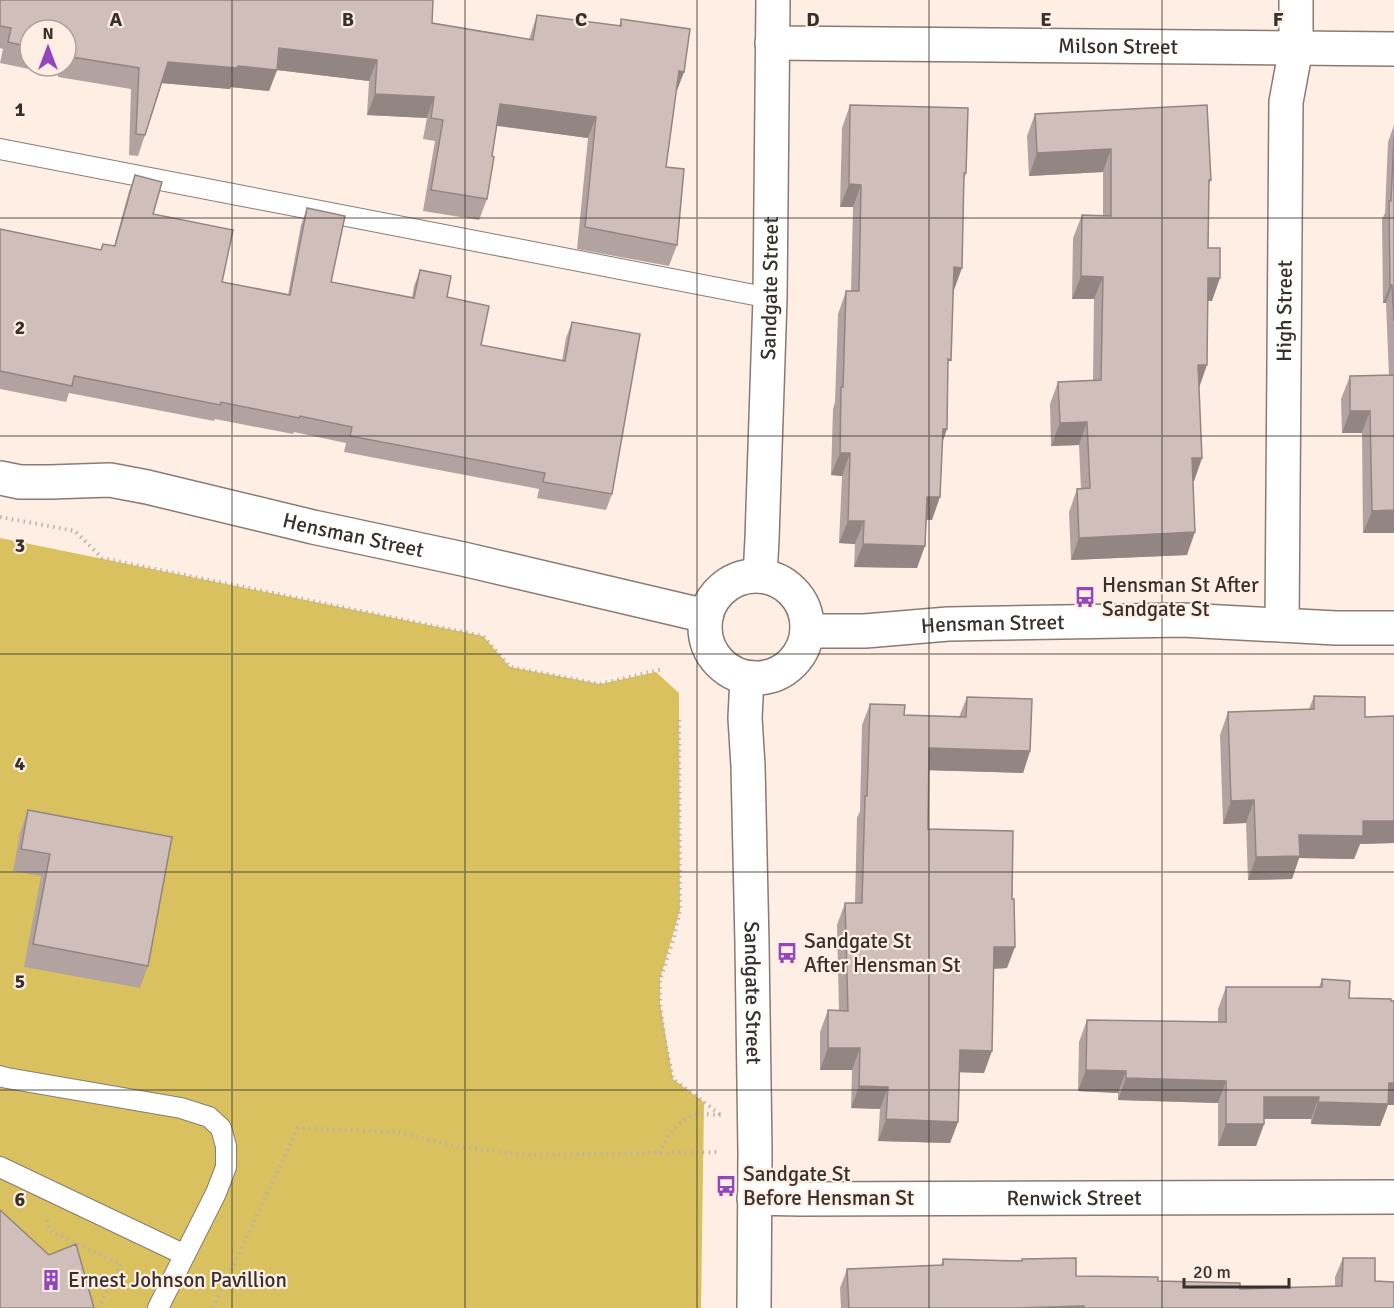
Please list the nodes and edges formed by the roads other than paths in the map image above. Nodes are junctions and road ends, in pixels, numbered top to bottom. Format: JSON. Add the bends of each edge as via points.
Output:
{"nodes":[{"id":1,"x":772,"y":0,"type":"edge"},
{"id":2,"x":1296,"y":0,"type":"edge"},
{"id":3,"x":772,"y":43,"type":"junction"},
{"id":4,"x":1296,"y":48,"type":"junction"},
{"id":5,"x":1394,"y":49,"type":"edge"},
{"id":6,"x":0,"y":149,"type":"edge"},
{"id":7,"x":770,"y":298,"type":"junction"},
{"id":8,"x":0,"y":478,"type":"edge"},
{"id":9,"x":760,"y":576,"type":"junction"},
{"id":10,"x":706,"y":616,"type":"junction"},
{"id":11,"x":1282,"y":625,"type":"junction"},
{"id":12,"x":1394,"y":628,"type":"edge"},
{"id":13,"x":807,"y":631,"type":"junction"},
{"id":14,"x":747,"y":678,"type":"junction"},
{"id":15,"x":0,"y":1076,"type":"edge"},
{"id":16,"x":0,"y":1167,"type":"edge"},
{"id":17,"x":1394,"y":1197,"type":"edge"},
{"id":18,"x":754,"y":1198,"type":"junction"},
{"id":19,"x":185,"y":1255,"type":"junction"},
{"id":20,"x":159,"y":1308,"type":"edge"},
{"id":21,"x":754,"y":1308,"type":"edge"}],
"edges":[{"from":1,"to":3,"type":"street","name":"Sandgate Street"},
{"from":2,"to":4,"type":"street","name":"High Street"},
{"from":3,"to":4,"type":"street","name":"Milson Street"},
{"from":3,"to":7,"type":"street","name":"Sandgate Street"},
{"from":4,"to":5,"type":"street","name":"Milson Street"},
{"from":4,"to":11,"type":"street","name":"High Street","via":[[1286,102]]},
{"from":6,"to":7,"type":"lane"},
{"from":7,"to":9,"type":"street","name":"Sandgate Street"},
{"from":8,"to":10,"type":"street","name":"Hensman Street","via":[[20,482],[110,480],[147,487]]},
{"from":9,"to":10,"type":"street","via":[[732,582],[711,602]]},
{"from":9,"to":13,"type":"street","via":[[789,588],[800,600]]},
{"from":10,"to":14,"type":"street","via":[[709,648],[718,662]]},
{"from":11,"to":12,"type":"street","name":"Hensman Street"},
{"from":11,"to":13,"type":"street","name":"Hensman Street","via":[[1183,620]]},
{"from":13,"to":14,"type":"street","via":[[803,648],[780,673]]},
{"from":14,"to":18,"type":"street","name":"Sandgate Street"},
{"from":15,"to":19,"type":"lane","via":[[181,1108],[209,1117],[220,1128],[226,1146],[226,1167]]},
{"from":16,"to":19,"type":"lane"},
{"from":17,"to":18,"type":"street","name":"Renwick Street"},
{"from":18,"to":21,"type":"street","name":"Sandgate Street"},
{"from":19,"to":20,"type":"lane"}]}
